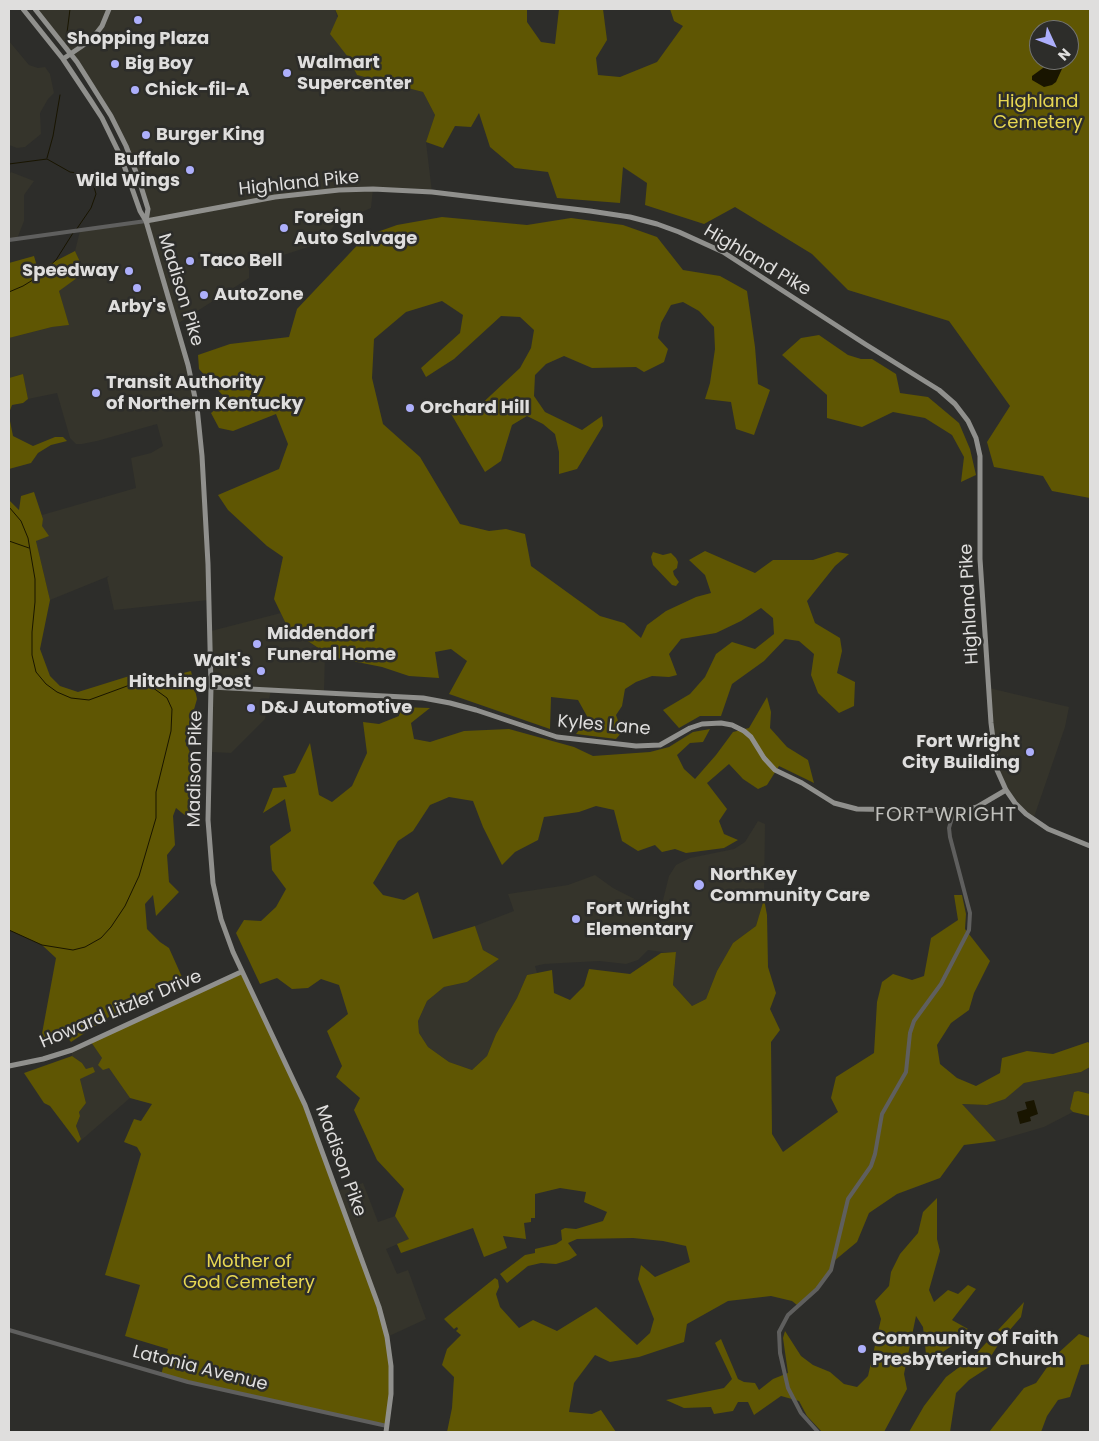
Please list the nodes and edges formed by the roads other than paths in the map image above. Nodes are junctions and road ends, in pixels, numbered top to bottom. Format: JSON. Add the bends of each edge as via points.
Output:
{"nodes":[{"id":1,"x":23,"y":9,"type":"edge"},
{"id":2,"x":34,"y":9,"type":"edge"},
{"id":3,"x":109,"y":9,"type":"edge"},
{"id":4,"x":71,"y":55,"type":"junction"},
{"id":5,"x":63,"y":59,"type":"junction"},
{"id":6,"x":146,"y":221,"type":"junction"},
{"id":7,"x":9,"y":240,"type":"edge"},
{"id":8,"x":212,"y":687,"type":"junction"},
{"id":9,"x":1006,"y":790,"type":"junction"},
{"id":10,"x":954,"y":811,"type":"junction"},
{"id":11,"x":1090,"y":846,"type":"edge"},
{"id":12,"x":241,"y":972,"type":"junction"},
{"id":13,"x":9,"y":1066,"type":"edge"},
{"id":14,"x":9,"y":1330,"type":"edge"},
{"id":15,"x":386,"y":1426,"type":"junction"},
{"id":16,"x":386,"y":1432,"type":"edge"},
{"id":17,"x":818,"y":1432,"type":"edge"}],
"edges":[{"from":1,"to":5,"type":"main road","name":"Madison Pike"},
{"from":2,"to":4,"type":"main road","name":"Madison Pike"},
{"from":3,"to":4,"type":"main road","via":[[102,26]]},
{"from":4,"to":5,"type":"main road"},
{"from":4,"to":6,"type":"main road","name":"Madison Pike","via":[[100,97],[126,146],[148,209]]},
{"from":5,"to":6,"type":"main road","name":"Madison Pike","via":[[102,118]]},
{"from":6,"to":7,"type":"street","name":"Highland Pike"},
{"from":6,"to":8,"type":"main road","name":"Madison Pike","via":[[183,346],[197,407],[208,564]]},
{"from":6,"to":9,"type":"main road","name":"Highland Pike","via":[[275,197],[373,189],[435,192],[630,217],[679,232],[723,252],[939,390],[968,421],[980,456],[980,559],[991,723],[996,767]]},
{"from":8,"to":10,"type":"main road","name":"Kyles Lane","via":[[423,698],[476,710],[557,737],[636,746],[660,744],[702,724],[727,724],[748,734],[775,770],[839,805],[864,809]]},
{"from":8,"to":12,"type":"main road","name":"Madison Pike","via":[[208,820],[211,864],[221,919]]},
{"from":9,"to":10,"type":"main road","name":"Kyles Lane","via":[[972,809]]},
{"from":9,"to":11,"type":"main road","via":[[1033,820]]},
{"from":10,"to":17,"type":"street","via":[[949,834],[970,913],[968,930],[941,984],[914,1021],[905,1073],[882,1114],[870,1166],[848,1199],[831,1270],[788,1315],[779,1332],[788,1388],[801,1413]]},
{"from":12,"to":13,"type":"main road","name":"Howard Litzler Drive","via":[[72,1050]]},
{"from":12,"to":15,"type":"main road","name":"Madison Pike","via":[[305,1105],[374,1294],[387,1337],[391,1366]]},
{"from":14,"to":15,"type":"street","name":"Latonia Avenue","via":[[188,1382]]},
{"from":15,"to":16,"type":"main road","name":"Madison Pike"}]}
